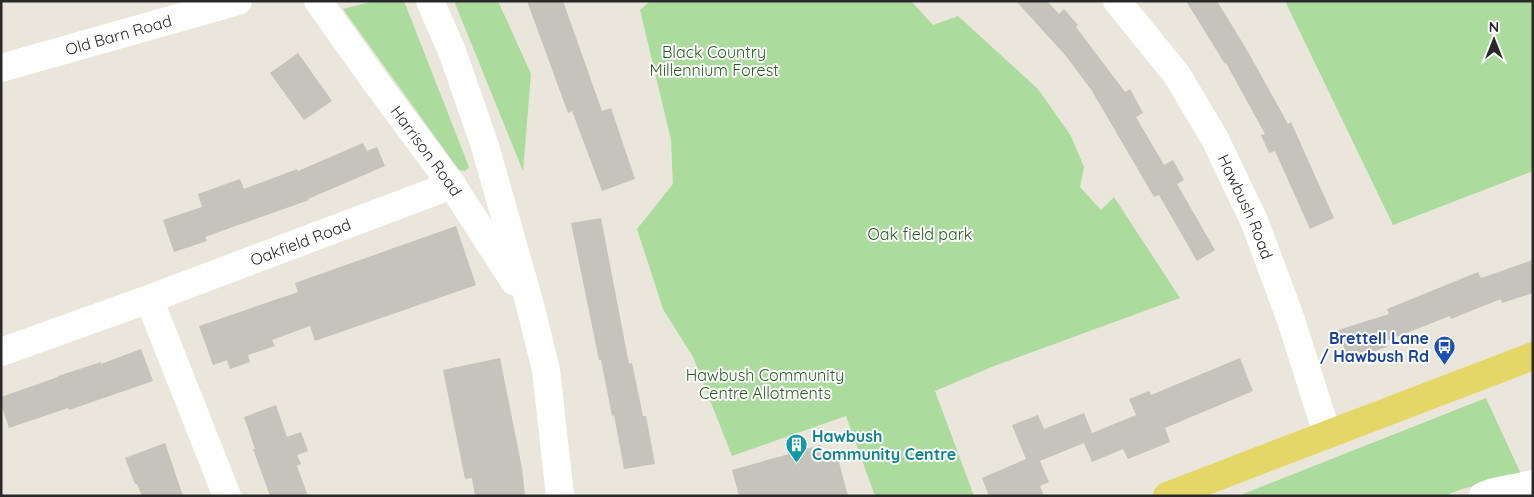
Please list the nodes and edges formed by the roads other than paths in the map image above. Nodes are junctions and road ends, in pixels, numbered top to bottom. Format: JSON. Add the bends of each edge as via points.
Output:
{"nodes":[{"id":1,"x":238,"y":1,"type":"edge"},
{"id":2,"x":318,"y":1,"type":"edge"},
{"id":3,"x":430,"y":1,"type":"edge"},
{"id":4,"x":1117,"y":1,"type":"edge"},
{"id":5,"x":1,"y":68,"type":"edge"},
{"id":6,"x":452,"y":185,"type":"junction"},
{"id":7,"x":149,"y":299,"type":"junction"},
{"id":8,"x":530,"y":305,"type":"junction"},
{"id":9,"x":1,"y":352,"type":"edge"},
{"id":10,"x":1533,"y":356,"type":"edge"},
{"id":11,"x":1327,"y":434,"type":"junction"},
{"id":12,"x":1533,"y":484,"type":"edge"},
{"id":13,"x":228,"y":496,"type":"edge"},
{"id":14,"x":560,"y":496,"type":"edge"},
{"id":15,"x":1167,"y":496,"type":"edge"},
{"id":16,"x":1483,"y":496,"type":"edge"}],
"edges":[{"from":1,"to":5,"type":"street","name":"Old Barn Road"},
{"from":2,"to":6,"type":"street","name":"Harrison Road"},
{"from":3,"to":8,"type":"street","name":"Harrison Road","via":[[452,51],[485,146]]},
{"from":4,"to":11,"type":"street","name":"Hawbush Road","via":[[1178,75],[1215,139],[1255,222],[1291,320]]},
{"from":6,"to":7,"type":"street","name":"Oakfield Road"},
{"from":6,"to":8,"type":"street","name":"Harrison Road"},
{"from":7,"to":9,"type":"street","name":"Oakfield Road"},
{"from":7,"to":13,"type":"street"},
{"from":8,"to":14,"type":"street","name":"Harrison Road","via":[[546,370]]},
{"from":10,"to":11,"type":"main road"},
{"from":11,"to":15,"type":"main road"},
{"from":12,"to":16,"type":"street"}]}
